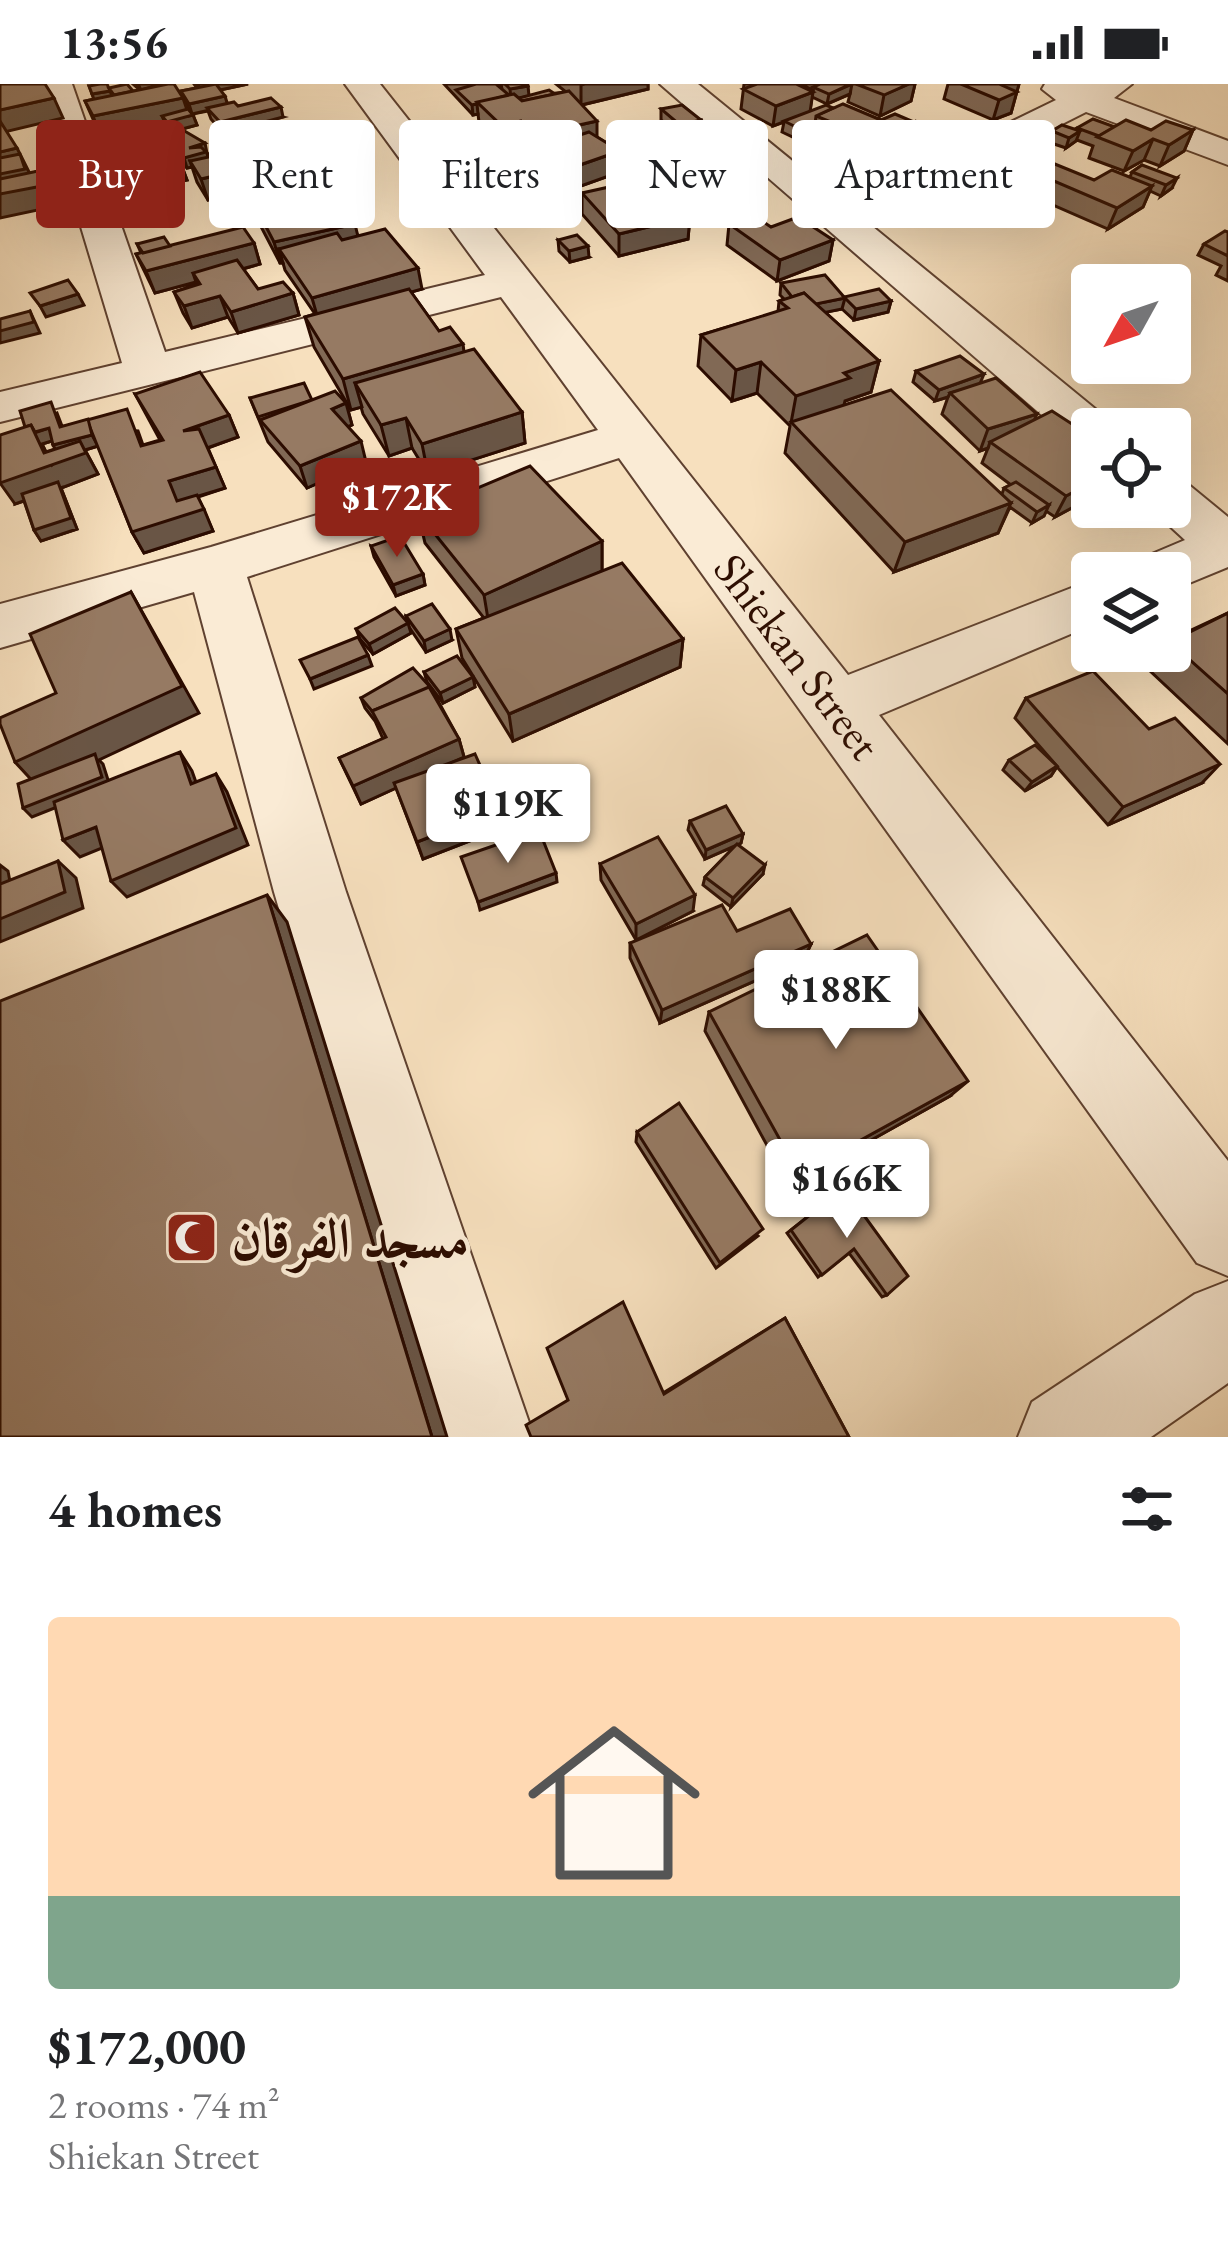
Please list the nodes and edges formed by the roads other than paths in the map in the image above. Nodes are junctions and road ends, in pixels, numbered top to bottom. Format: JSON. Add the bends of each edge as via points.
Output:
{"nodes":[{"id":1,"x":677,"y":84,"type":"edge"},
{"id":2,"x":1045,"y":84,"type":"edge"},
{"id":3,"x":40,"y":85,"type":"edge"},
{"id":4,"x":371,"y":85,"type":"edge"},
{"id":5,"x":1101,"y":92,"type":"edge"},
{"id":6,"x":1045,"y":120,"type":"edge"},
{"id":7,"x":1228,"y":154,"type":"edge"},
{"id":8,"x":792,"y":178,"type":"edge"},
{"id":9,"x":852,"y":228,"type":"edge"},
{"id":10,"x":511,"y":281,"type":"junction"},
{"id":11,"x":148,"y":370,"type":"junction"},
{"id":12,"x":0,"y":406,"type":"edge"},
{"id":13,"x":1071,"y":413,"type":"edge"},
{"id":14,"x":631,"y":437,"type":"junction"},
{"id":15,"x":1191,"y":516,"type":"edge"},
{"id":16,"x":1227,"y":546,"type":"edge"},
{"id":17,"x":1191,"y":561,"type":"edge"},
{"id":18,"x":215,"y":566,"type":"junction"},
{"id":19,"x":1071,"y":610,"type":"edge"},
{"id":20,"x":0,"y":626,"type":"edge"},
{"id":21,"x":836,"y":706,"type":"junction"},
{"id":22,"x":1228,"y":1232,"type":"edge"},
{"id":23,"x":1228,"y":1327,"type":"edge"},
{"id":24,"x":485,"y":1437,"type":"edge"},
{"id":25,"x":1067,"y":1437,"type":"edge"}],
"edges":[{"from":1,"to":8,"type":"street"},
{"from":2,"to":5,"type":"street"},
{"from":3,"to":11,"type":"street"},
{"from":4,"to":10,"type":"street","name":"Shiekan Street"},
{"from":5,"to":6,"type":"street"},
{"from":5,"to":7,"type":"street"},
{"from":9,"to":13,"type":"street"},
{"from":10,"to":11,"type":"street"},
{"from":10,"to":14,"type":"street","name":"Shiekan Street"},
{"from":11,"to":12,"type":"street"},
{"from":14,"to":18,"type":"street"},
{"from":14,"to":21,"type":"street","name":"Shiekan Street"},
{"from":15,"to":16,"type":"street"},
{"from":16,"to":17,"type":"street"},
{"from":18,"to":20,"type":"street"},
{"from":18,"to":24,"type":"street","via":[[277,905]]},
{"from":19,"to":21,"type":"street"},
{"from":21,"to":22,"type":"street","name":"Shiekan Street"},
{"from":23,"to":25,"type":"street"}]}
